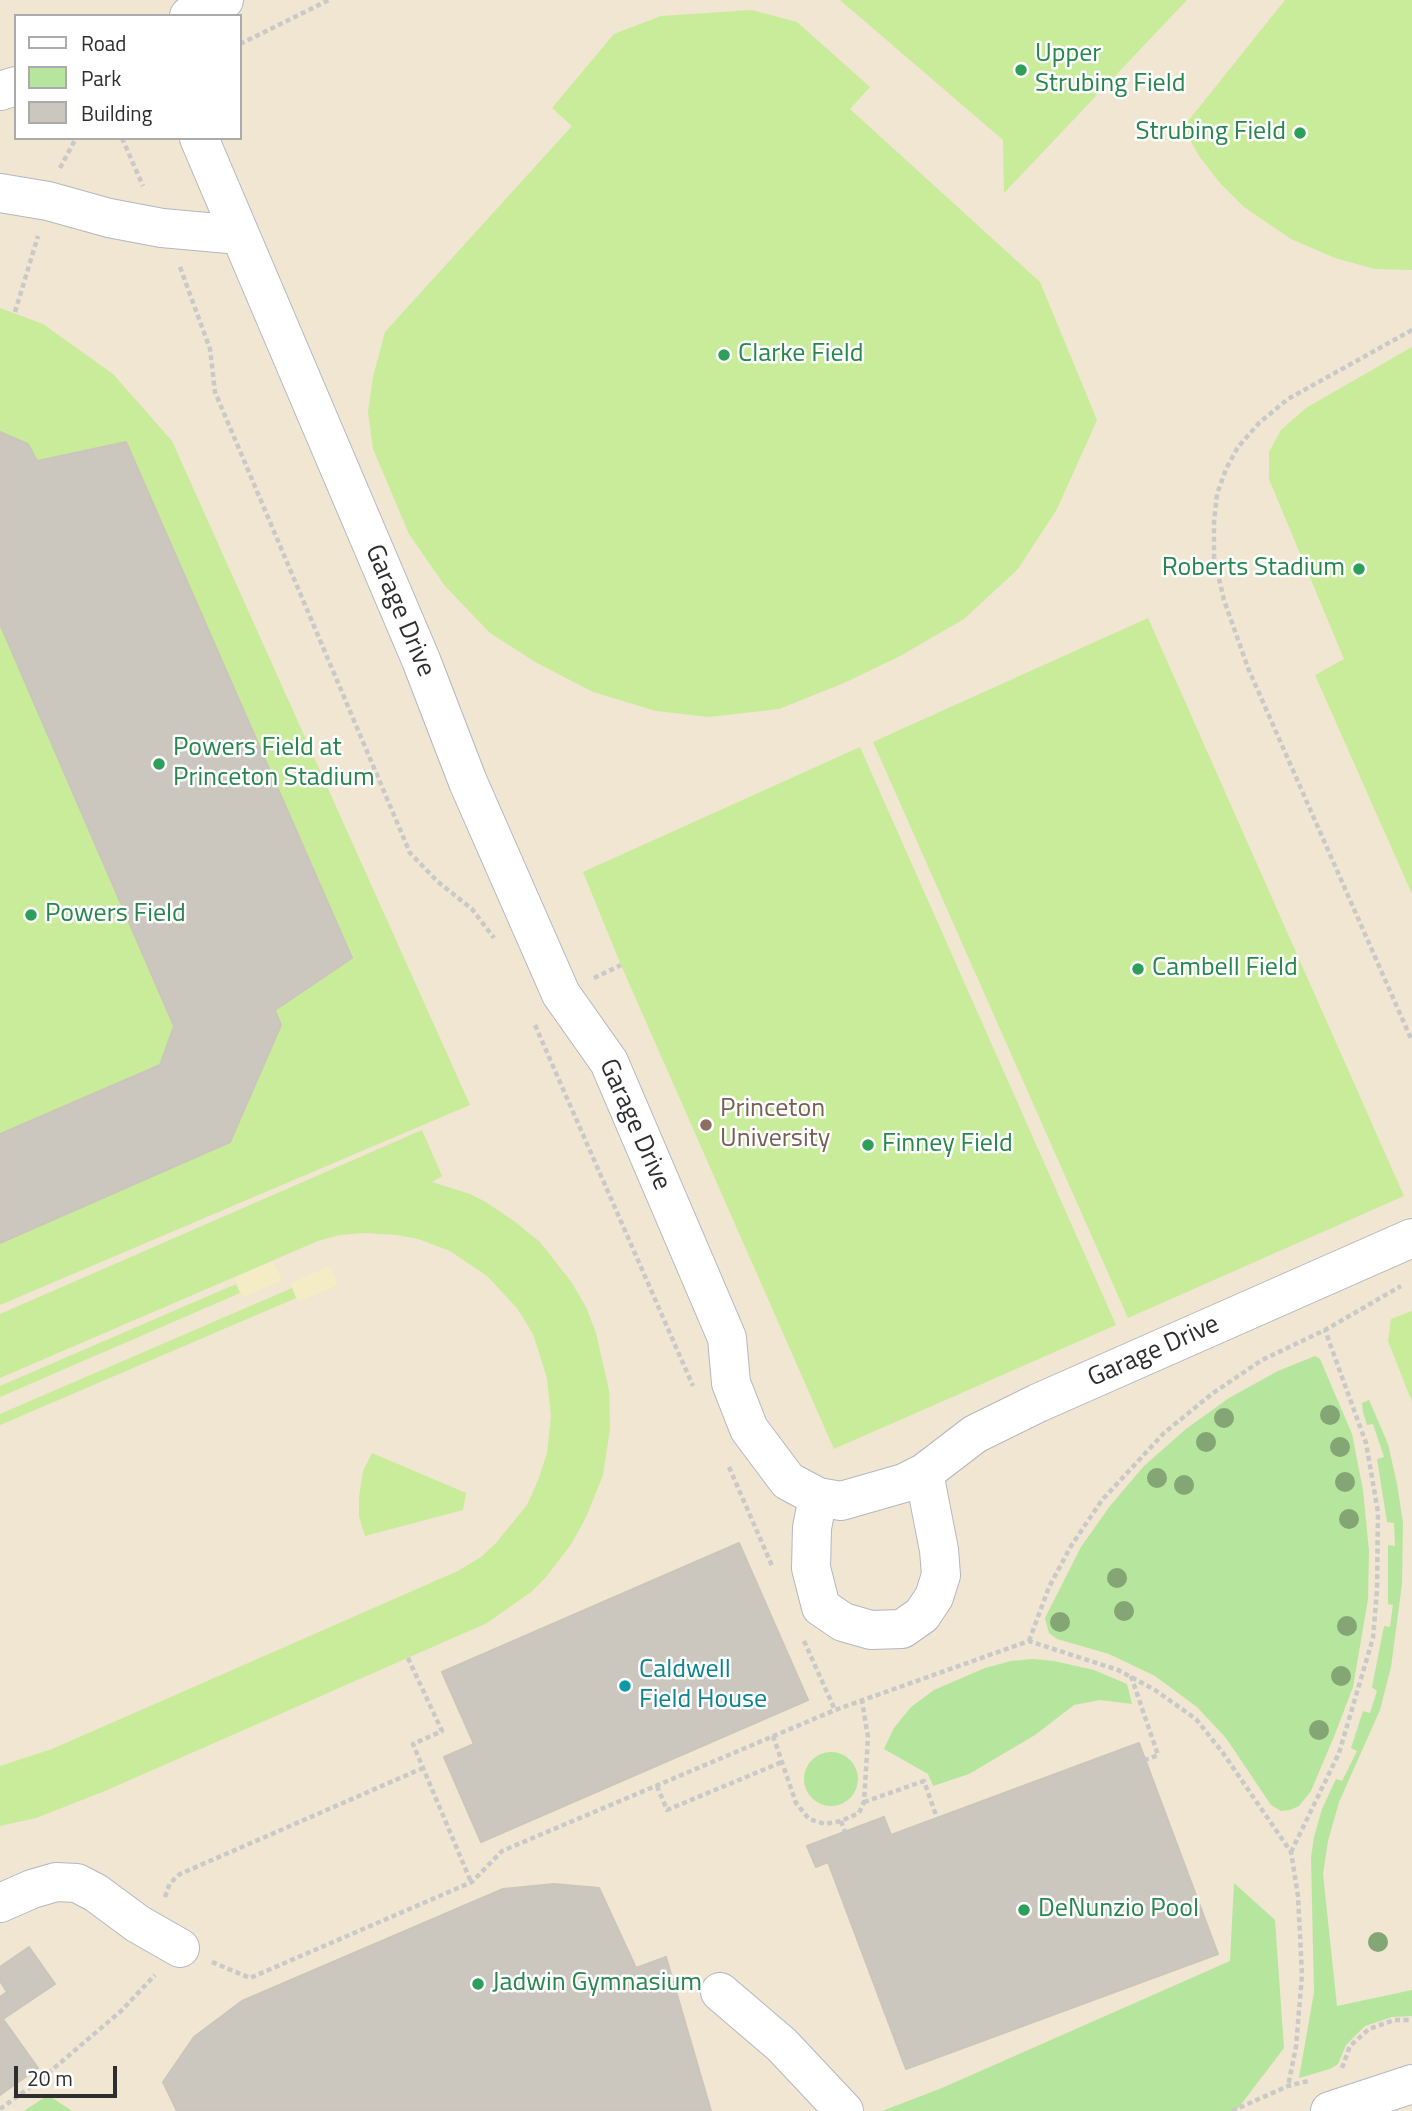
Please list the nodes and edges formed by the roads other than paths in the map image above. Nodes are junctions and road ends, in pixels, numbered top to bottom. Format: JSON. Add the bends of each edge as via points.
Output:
{"nodes":[{"id":1,"x":224,"y":0,"type":"edge"},
{"id":2,"x":193,"y":14,"type":"edge"},
{"id":3,"x":200,"y":140,"type":"edge"},
{"id":4,"x":0,"y":193,"type":"edge"},
{"id":5,"x":240,"y":234,"type":"junction"},
{"id":6,"x":1412,"y":1238,"type":"edge"},
{"id":7,"x":924,"y":1473,"type":"junction"},
{"id":8,"x":818,"y":1497,"type":"junction"},
{"id":9,"x":0,"y":1903,"type":"edge"},
{"id":10,"x":180,"y":1948,"type":"road end"},
{"id":11,"x":720,"y":1992,"type":"dead end"},
{"id":12,"x":1412,"y":2084,"type":"edge"},
{"id":13,"x":1322,"y":2095,"type":"edge"},
{"id":14,"x":844,"y":2111,"type":"edge"}],
"edges":[{"from":1,"to":2,"type":"street"},
{"from":3,"to":5,"type":"street","name":"Garage Drive"},
{"from":4,"to":5,"type":"street","via":[[162,228]]},
{"from":5,"to":8,"type":"street","name":"Garage Drive","via":[[561,994],[609,1062],[727,1338],[731,1383],[750,1429],[788,1481]]},
{"from":6,"to":7,"type":"street","name":"Garage Drive","via":[[975,1434]]},
{"from":7,"to":8,"type":"street","name":"Garage Drive","via":[[841,1501]]},
{"from":7,"to":8,"type":"street","via":[[941,1575],[922,1615],[902,1629],[872,1630],[843,1622],[821,1607],[811,1567],[811,1528]]},
{"from":9,"to":10,"type":"street","via":[[56,1882],[77,1884]]},
{"from":11,"to":14,"type":"street","via":[[782,2045]]},
{"from":12,"to":13,"type":"street"}]}
